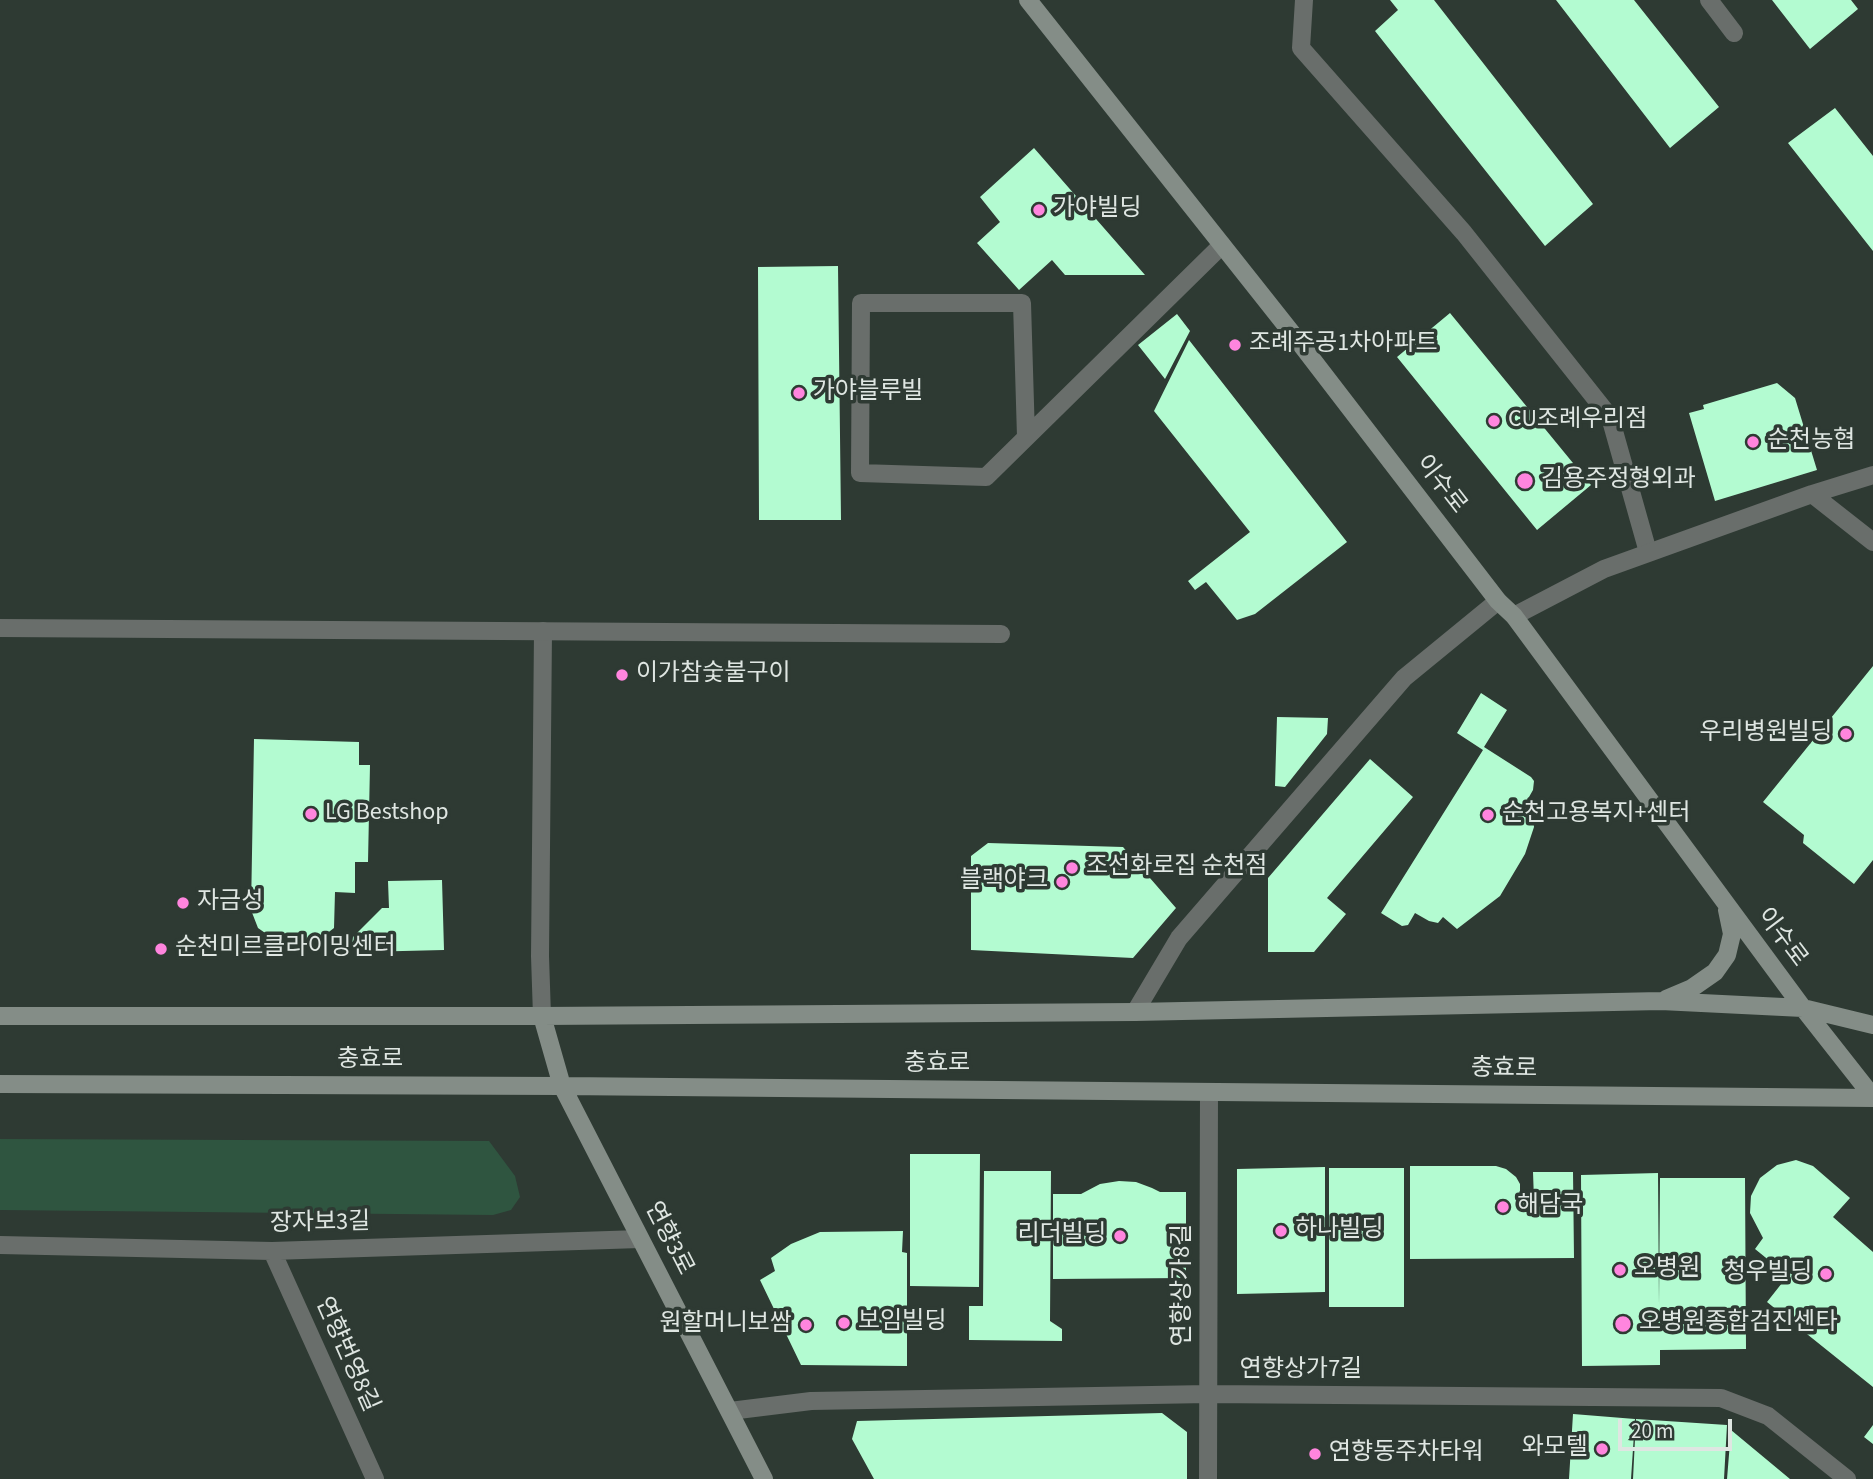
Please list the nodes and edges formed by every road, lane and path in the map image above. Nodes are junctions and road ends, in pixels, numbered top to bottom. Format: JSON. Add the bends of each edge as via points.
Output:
{"nodes":[{"id":1,"x":1028,"y":0,"type":"edge"},
{"id":2,"x":1304,"y":0,"type":"edge"},
{"id":3,"x":1709,"y":0,"type":"edge"},
{"id":4,"x":1734,"y":33,"type":"dead end"},
{"id":5,"x":1222,"y":245,"type":"junction"},
{"id":6,"x":1026,"y":438,"type":"junction"},
{"id":7,"x":1873,"y":475,"type":"edge"},
{"id":8,"x":1812,"y":494,"type":"junction"},
{"id":9,"x":1873,"y":542,"type":"edge"},
{"id":10,"x":1648,"y":552,"type":"junction"},
{"id":11,"x":1498,"y":601,"type":"junction"},
{"id":12,"x":1514,"y":616,"type":"junction"},
{"id":13,"x":0,"y":628,"type":"edge"},
{"id":14,"x":543,"y":631,"type":"junction"},
{"id":15,"x":1001,"y":634,"type":"dead end"},
{"id":16,"x":1726,"y":904,"type":"junction"},
{"id":17,"x":1661,"y":1001,"type":"junction"},
{"id":18,"x":1802,"y":1008,"type":"junction"},
{"id":19,"x":1135,"y":1012,"type":"junction"},
{"id":20,"x":0,"y":1016,"type":"edge"},
{"id":21,"x":542,"y":1016,"type":"junction"},
{"id":22,"x":1873,"y":1025,"type":"edge"},
{"id":23,"x":0,"y":1084,"type":"edge"},
{"id":24,"x":562,"y":1086,"type":"junction"},
{"id":25,"x":1209,"y":1091,"type":"junction"},
{"id":26,"x":1873,"y":1097,"type":"edge"},
{"id":27,"x":640,"y":1239,"type":"junction"},
{"id":28,"x":0,"y":1245,"type":"edge"},
{"id":29,"x":272,"y":1251,"type":"junction"},
{"id":30,"x":1208,"y":1394,"type":"junction"},
{"id":31,"x":730,"y":1411,"type":"junction"},
{"id":32,"x":375,"y":1479,"type":"edge"},
{"id":33,"x":764,"y":1479,"type":"edge"},
{"id":34,"x":1208,"y":1479,"type":"edge"},
{"id":35,"x":1847,"y":1479,"type":"edge"}],
"edges":[{"from":1,"to":5,"type":"main road","name":"이수로"},
{"from":2,"to":10,"type":"street","via":[[1301,48],[1464,233],[1610,417]]},
{"from":3,"to":4,"type":"street"},
{"from":5,"to":6,"type":"street"},
{"from":5,"to":11,"type":"main road","name":"이수로"},
{"from":6,"to":6,"type":"street","via":[[986,477],[860,473],[862,303],[1022,303]]},
{"from":7,"to":8,"type":"street"},
{"from":8,"to":9,"type":"street"},
{"from":8,"to":10,"type":"street"},
{"from":10,"to":12,"type":"street","via":[[1604,569]]},
{"from":11,"to":12,"type":"main road","name":"이수로"},
{"from":11,"to":19,"type":"street","via":[[1404,678],[1179,938]]},
{"from":12,"to":16,"type":"main road","name":"이수로"},
{"from":13,"to":14,"type":"street"},
{"from":14,"to":15,"type":"street"},
{"from":14,"to":21,"type":"street"},
{"from":16,"to":17,"type":"main road","via":[[1732,934],[1727,955],[1716,972]]},
{"from":16,"to":18,"type":"main road","name":"이수로"},
{"from":17,"to":18,"type":"main road","name":"충효로"},
{"from":17,"to":19,"type":"main road","name":"충효로"},
{"from":18,"to":22,"type":"main road"},
{"from":18,"to":26,"type":"main road","name":"이수로"},
{"from":19,"to":21,"type":"main road","name":"충효로"},
{"from":20,"to":21,"type":"main road","name":"충효로"},
{"from":21,"to":24,"type":"main road","name":"연향3로"},
{"from":23,"to":24,"type":"main road","name":"충효로"},
{"from":24,"to":25,"type":"main road","name":"충효로"},
{"from":24,"to":27,"type":"main road","name":"연향3로"},
{"from":25,"to":26,"type":"main road","name":"충효로"},
{"from":25,"to":30,"type":"street","name":"연향상가8길"},
{"from":27,"to":29,"type":"street","name":"장자보3길"},
{"from":27,"to":31,"type":"main road","name":"연향3로"},
{"from":28,"to":29,"type":"street","name":"장자보3길"},
{"from":29,"to":32,"type":"street","name":"연향번영8길"},
{"from":30,"to":31,"type":"street","name":"연향상가7길","via":[[811,1401]]},
{"from":30,"to":34,"type":"street","name":"연향상가8길"},
{"from":30,"to":35,"type":"street","name":"연향상가7길","via":[[1721,1398],[1768,1416]]},
{"from":31,"to":33,"type":"main road","name":"연향3로"}]}
